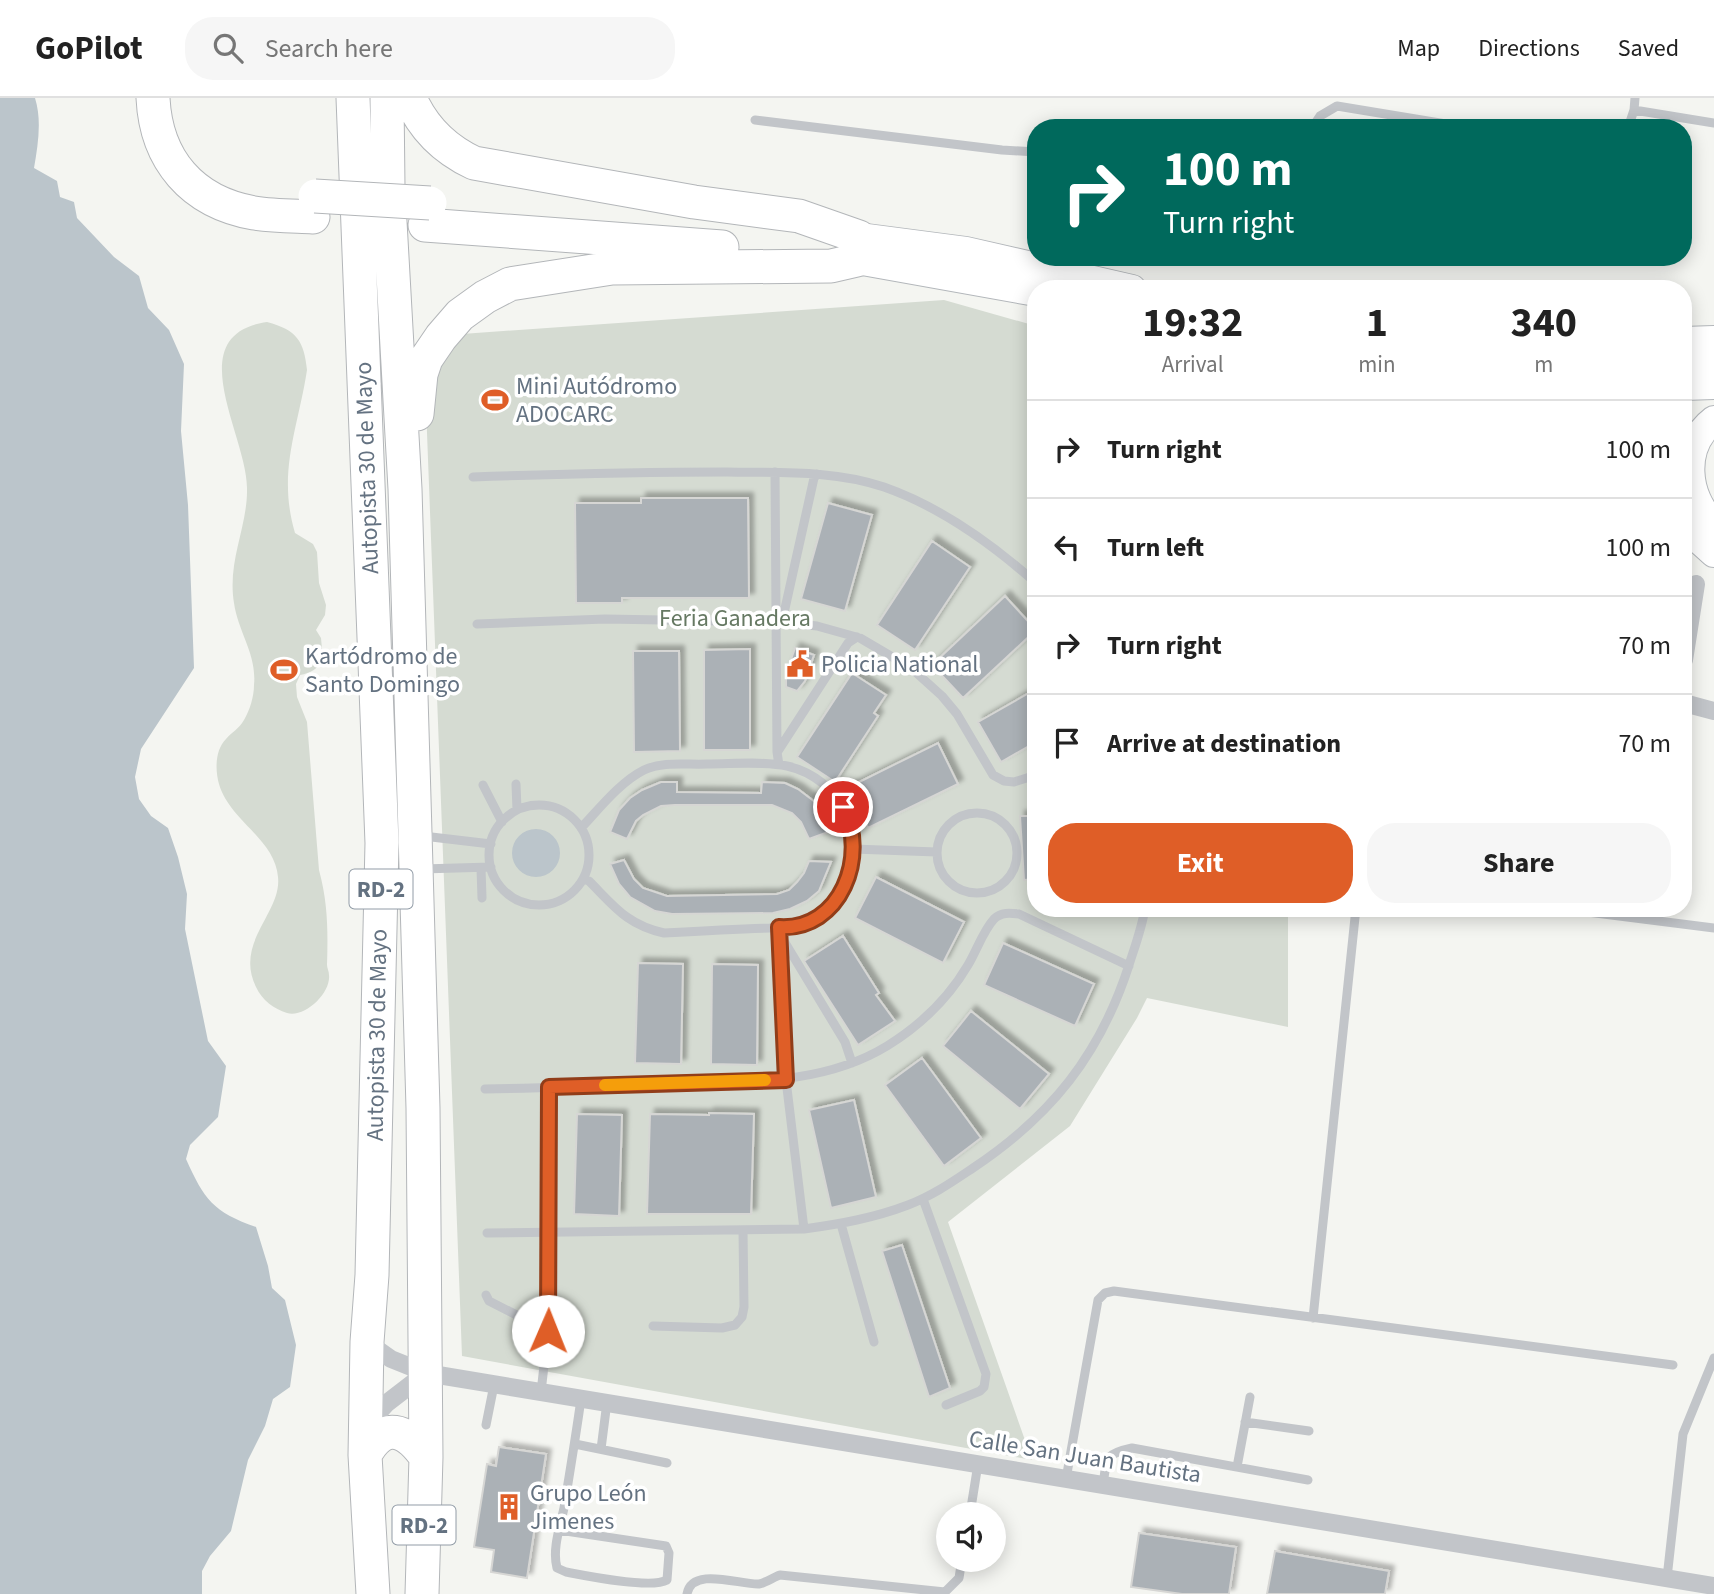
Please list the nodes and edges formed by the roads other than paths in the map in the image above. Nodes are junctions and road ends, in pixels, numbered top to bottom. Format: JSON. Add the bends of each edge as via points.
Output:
{"nodes":[{"id":1,"x":153,"y":98,"type":"edge"},
{"id":2,"x":172,"y":98,"type":"edge"},
{"id":3,"x":343,"y":98,"type":"edge"},
{"id":4,"x":353,"y":98,"type":"edge"},
{"id":5,"x":387,"y":98,"type":"edge"},
{"id":6,"x":410,"y":98,"type":"edge"},
{"id":7,"x":1635,"y":98,"type":"edge"},
{"id":8,"x":1634,"y":110,"type":"junction"},
{"id":9,"x":1318,"y":119,"type":"edge"},
{"id":10,"x":1416,"y":119,"type":"edge"},
{"id":11,"x":1631,"y":119,"type":"edge"},
{"id":12,"x":1689,"y":119,"type":"edge"},
{"id":13,"x":1692,"y":119,"type":"edge"},
{"id":14,"x":755,"y":120,"type":"dead end"},
{"id":15,"x":1714,"y":123,"type":"edge"},
{"id":16,"x":355,"y":149,"type":"junction"},
{"id":17,"x":1027,"y":151,"type":"edge"},
{"id":18,"x":314,"y":207,"type":"junction"},
{"id":19,"x":858,"y":249,"type":"junction"},
{"id":20,"x":1027,"y":265,"type":"edge"},
{"id":21,"x":1032,"y":266,"type":"edge"},
{"id":22,"x":1093,"y":280,"type":"edge"},
{"id":23,"x":1027,"y":290,"type":"edge"},
{"id":24,"x":1714,"y":340,"type":"edge"},
{"id":25,"x":1692,"y":341,"type":"edge"},
{"id":26,"x":1714,"y":361,"type":"edge"},
{"id":27,"x":1692,"y":362,"type":"edge"},
{"id":28,"x":1714,"y":385,"type":"edge"},
{"id":29,"x":1692,"y":386,"type":"edge"},
{"id":30,"x":1714,"y":420,"type":"edge"},
{"id":31,"x":1692,"y":467,"type":"edge"},
{"id":32,"x":775,"y":472,"type":"junction"},
{"id":33,"x":817,"y":474,"type":"junction"},
{"id":34,"x":473,"y":477,"type":"dead end"},
{"id":35,"x":1692,"y":488,"type":"edge"},
{"id":36,"x":405,"y":489,"type":"junction"},
{"id":37,"x":1714,"y":524,"type":"edge"},
{"id":38,"x":1692,"y":533,"type":"edge"},
{"id":39,"x":1714,"y":553,"type":"edge"},
{"id":40,"x":1027,"y":576,"type":"edge"},
{"id":41,"x":1696,"y":584,"type":"dead end"},
{"id":42,"x":1692,"y":609,"type":"edge"},
{"id":43,"x":779,"y":622,"type":"junction"},
{"id":44,"x":477,"y":624,"type":"dead end"},
{"id":45,"x":857,"y":638,"type":"junction"},
{"id":46,"x":1692,"y":705,"type":"edge"},
{"id":47,"x":1714,"y":711,"type":"edge"},
{"id":48,"x":777,"y":752,"type":"junction"},
{"id":49,"x":779,"y":765,"type":"junction"},
{"id":50,"x":1027,"y":778,"type":"edge"},
{"id":51,"x":483,"y":785,"type":"dead end"},
{"id":52,"x":516,"y":785,"type":"dead end"},
{"id":53,"x":517,"y":810,"type":"junction"},
{"id":54,"x":502,"y":822,"type":"junction"},
{"id":55,"x":581,"y":828,"type":"junction"},
{"id":56,"x":416,"y":835,"type":"junction"},
{"id":57,"x":491,"y":844,"type":"junction"},
{"id":58,"x":853,"y":849,"type":"junction"},
{"id":59,"x":937,"y":852,"type":"junction"},
{"id":60,"x":486,"y":867,"type":"junction"},
{"id":61,"x":417,"y":869,"type":"junction"},
{"id":62,"x":583,"y":879,"type":"junction"},
{"id":63,"x":482,"y":898,"type":"dead end"},
{"id":64,"x":1143,"y":917,"type":"edge"},
{"id":65,"x":1355,"y":917,"type":"edge"},
{"id":66,"x":1627,"y":917,"type":"edge"},
{"id":67,"x":1714,"y":928,"type":"edge"},
{"id":68,"x":779,"y":929,"type":"junction"},
{"id":69,"x":1129,"y":966,"type":"junction"},
{"id":70,"x":852,"y":1063,"type":"junction"},
{"id":71,"x":786,"y":1080,"type":"junction"},
{"id":72,"x":549,"y":1087,"type":"junction"},
{"id":73,"x":485,"y":1089,"type":"dead end"},
{"id":74,"x":923,"y":1199,"type":"junction"},
{"id":75,"x":841,"y":1224,"type":"junction"},
{"id":76,"x":804,"y":1229,"type":"junction"},
{"id":77,"x":743,"y":1230,"type":"junction"},
{"id":78,"x":549,"y":1231,"type":"junction"},
{"id":79,"x":487,"y":1233,"type":"dead end"},
{"id":80,"x":486,"y":1295,"type":"dead end"},
{"id":81,"x":1313,"y":1318,"type":"junction"},
{"id":82,"x":653,"y":1326,"type":"dead end"},
{"id":83,"x":548,"y":1331,"type":"junction"},
{"id":84,"x":367,"y":1342,"type":"junction"},
{"id":85,"x":874,"y":1342,"type":"dead end"},
{"id":86,"x":1714,"y":1358,"type":"edge"},
{"id":87,"x":1673,"y":1365,"type":"dead end"},
{"id":88,"x":437,"y":1375,"type":"junction"},
{"id":89,"x":494,"y":1385,"type":"junction"},
{"id":90,"x":541,"y":1392,"type":"junction"},
{"id":91,"x":1250,"y":1397,"type":"dead end"},
{"id":92,"x":581,"y":1399,"type":"junction"},
{"id":93,"x":607,"y":1402,"type":"junction"},
{"id":94,"x":946,"y":1405,"type":"dead end"},
{"id":95,"x":1245,"y":1422,"type":"junction"},
{"id":96,"x":486,"y":1425,"type":"dead end"},
{"id":97,"x":1309,"y":1431,"type":"dead end"},
{"id":98,"x":365,"y":1441,"type":"junction"},
{"id":99,"x":575,"y":1444,"type":"junction"},
{"id":100,"x":601,"y":1449,"type":"junction"},
{"id":101,"x":426,"y":1457,"type":"junction"},
{"id":102,"x":667,"y":1463,"type":"dead end"},
{"id":103,"x":978,"y":1464,"type":"junction"},
{"id":104,"x":1237,"y":1467,"type":"junction"},
{"id":105,"x":1066,"y":1479,"type":"junction"},
{"id":106,"x":1308,"y":1480,"type":"dead end"},
{"id":107,"x":1102,"y":1485,"type":"junction"},
{"id":108,"x":972,"y":1502,"type":"edge"},
{"id":109,"x":559,"y":1531,"type":"junction"},
{"id":110,"x":960,"y":1572,"type":"edge"},
{"id":111,"x":1667,"y":1578,"type":"junction"},
{"id":112,"x":1714,"y":1586,"type":"edge"},
{"id":113,"x":945,"y":1592,"type":"junction"},
{"id":114,"x":373,"y":1594,"type":"edge"},
{"id":115,"x":422,"y":1594,"type":"edge"},
{"id":116,"x":687,"y":1594,"type":"edge"},
{"id":117,"x":958,"y":1594,"type":"edge"}],
"edges":[{"from":1,"to":18,"type":"highway","via":[[161,145],[172,165],[199,190],[230,207],[256,213]]},
{"from":2,"to":18,"type":"highway","via":[[181,139],[205,167],[247,189],[292,197]]},
{"from":3,"to":16,"type":"highway"},
{"from":4,"to":16,"type":"highway","name":"Autopista 30 de Mayo","number":"RD-2"},
{"from":5,"to":36,"type":"highway","name":"Autopista 30 de Mayo","number":"RD-2"},
{"from":6,"to":19,"type":"highway","via":[[442,144],[474,163],[799,216]]},
{"from":7,"to":8,"type":"lane"},
{"from":8,"to":11,"type":"lane"},
{"from":8,"to":12,"type":"lane"},
{"from":9,"to":10,"type":"lane","via":[[1337,106]]},
{"from":13,"to":15,"type":"lane"},
{"from":14,"to":17,"type":"lane"},
{"from":16,"to":84,"type":"highway","name":"Autopista 30 de Mayo","number":"RD-2","via":[[382,843]]},
{"from":18,"to":19,"type":"highway","bridge":true},
{"from":19,"to":20,"type":"main road","via":[[966,251]]},
{"from":19,"to":23,"type":"main road"},
{"from":19,"to":36,"type":"highway","via":[[831,266],[612,268],[510,284],[485,297],[460,316],[426,359]]},
{"from":21,"to":22,"type":"main road"},
{"from":24,"to":25,"type":"main road"},
{"from":26,"to":27,"type":"main road"},
{"from":28,"to":29,"type":"main road"},
{"from":30,"to":31,"type":"main road","via":[[1695,445]]},
{"from":32,"to":33,"type":"lane"},
{"from":32,"to":34,"type":"lane"},
{"from":32,"to":43,"type":"lane"},
{"from":33,"to":40,"type":"lane","via":[[849,478],[914,499],[951,518]]},
{"from":33,"to":43,"type":"lane"},
{"from":35,"to":37,"type":"main road"},
{"from":36,"to":56,"type":"highway","name":"Autopista 30 de Mayo","number":"RD-2"},
{"from":38,"to":39,"type":"main road"},
{"from":41,"to":42,"type":"street"},
{"from":43,"to":44,"type":"lane","via":[[605,619]]},
{"from":43,"to":45,"type":"lane","via":[[817,626]]},
{"from":43,"to":48,"type":"lane"},
{"from":45,"to":48,"type":"lane","via":[[848,643]]},
{"from":45,"to":50,"type":"lane","via":[[911,668],[942,696],[993,775],[1014,782]]},
{"from":46,"to":47,"type":"street"},
{"from":48,"to":49,"type":"lane"},
{"from":49,"to":55,"type":"lane","via":[[656,766],[635,776]]},
{"from":49,"to":58,"type":"lane","via":[[814,776],[835,794],[849,817]]},
{"from":51,"to":54,"type":"lane"},
{"from":52,"to":53,"type":"lane"},
{"from":53,"to":54,"type":"lane"},
{"from":53,"to":55,"type":"lane","via":[[552,806],[569,814]]},
{"from":54,"to":57,"type":"lane"},
{"from":55,"to":62,"type":"lane","via":[[589,853]]},
{"from":56,"to":57,"type":"lane"},
{"from":56,"to":61,"type":"highway","name":"Autopista 30 de Mayo","number":"RD-2"},
{"from":57,"to":60,"type":"lane"},
{"from":58,"to":59,"type":"lane"},
{"from":58,"to":68,"type":"lane","via":[[847,880],[829,908],[804,926]]},
{"from":59,"to":59,"type":"lane","via":[[939,838],[957,818],[984,813],[1008,827],[1017,853],[1009,877],[1000,886],[976,893],[964,891],[944,876]]},
{"from":60,"to":61,"type":"lane"},
{"from":60,"to":62,"type":"lane","via":[[515,898],[536,904],[558,901]]},
{"from":60,"to":63,"type":"lane"},
{"from":61,"to":88,"type":"highway","name":"Autopista 30 de Mayo","number":"RD-2"},
{"from":62,"to":68,"type":"lane","via":[[621,915],[664,933]]},
{"from":64,"to":69,"type":"lane"},
{"from":65,"to":81,"type":"lane"},
{"from":66,"to":67,"type":"lane"},
{"from":68,"to":70,"type":"lane","via":[[845,1042]]},
{"from":68,"to":71,"type":"lane"},
{"from":69,"to":70,"type":"lane","via":[[1006,912],[996,916],[961,977],[928,1016]]},
{"from":69,"to":74,"type":"lane","via":[[1091,1052],[1052,1103],[996,1152]]},
{"from":70,"to":71,"type":"lane"},
{"from":71,"to":72,"type":"lane"},
{"from":71,"to":76,"type":"lane"},
{"from":72,"to":73,"type":"lane"},
{"from":72,"to":78,"type":"lane"},
{"from":74,"to":75,"type":"lane"},
{"from":74,"to":94,"type":"lane","via":[[986,1374],[980,1391]]},
{"from":75,"to":76,"type":"lane"},
{"from":75,"to":85,"type":"lane"},
{"from":76,"to":77,"type":"lane"},
{"from":77,"to":78,"type":"lane"},
{"from":77,"to":82,"type":"lane","via":[[744,1307],[735,1325]]},
{"from":78,"to":79,"type":"lane"},
{"from":78,"to":83,"type":"lane"},
{"from":80,"to":83,"type":"lane","via":[[489,1301]]},
{"from":81,"to":87,"type":"lane"},
{"from":81,"to":105,"type":"lane","via":[[1105,1293],[1098,1300]]},
{"from":83,"to":90,"type":"lane"},
{"from":84,"to":88,"type":"street","name":"Calle San Juan Bautista","via":[[391,1359]]},
{"from":84,"to":98,"type":"highway","name":"Autopista 30 de Mayo","number":"RD-2"},
{"from":86,"to":111,"type":"lane","via":[[1683,1434]]},
{"from":88,"to":89,"type":"street","name":"Calle San Juan Bautista"},
{"from":88,"to":98,"type":"street","via":[[387,1402]]},
{"from":88,"to":101,"type":"highway","name":"Autopista 30 de Mayo","number":"RD-2"},
{"from":89,"to":90,"type":"street","name":"Calle San Juan Bautista"},
{"from":89,"to":96,"type":"lane"},
{"from":90,"to":92,"type":"street","name":"Calle San Juan Bautista"},
{"from":91,"to":95,"type":"lane"},
{"from":92,"to":93,"type":"street","name":"Calle San Juan Bautista"},
{"from":92,"to":99,"type":"lane"},
{"from":93,"to":100,"type":"lane"},
{"from":93,"to":103,"type":"street","name":"Calle San Juan Bautista"},
{"from":95,"to":97,"type":"lane"},
{"from":95,"to":104,"type":"lane"},
{"from":98,"to":101,"type":"highway","via":[[396,1432],[416,1443]]},
{"from":98,"to":114,"type":"highway","name":"Autopista 30 de Mayo","number":"RD-2"},
{"from":99,"to":100,"type":"lane"},
{"from":99,"to":109,"type":"lane"},
{"from":100,"to":102,"type":"lane"},
{"from":101,"to":115,"type":"highway","name":"Autopista 30 de Mayo","number":"RD-2"},
{"from":103,"to":105,"type":"street","name":"Calle San Juan Bautista"},
{"from":103,"to":108,"type":"lane"},
{"from":104,"to":106,"type":"lane"},
{"from":104,"to":107,"type":"lane","via":[[1132,1448],[1111,1453]]},
{"from":105,"to":107,"type":"street","name":"Calle San Juan Bautista"},
{"from":107,"to":111,"type":"street","name":"Calle San Juan Bautista"},
{"from":109,"to":109,"type":"lane","via":[[666,1546],[667,1580],[646,1583],[557,1568]]},
{"from":110,"to":113,"type":"lane"},
{"from":111,"to":112,"type":"street","name":"Calle San Juan Bautista"},
{"from":113,"to":116,"type":"lane","via":[[780,1575],[760,1584],[697,1580]]},
{"from":113,"to":117,"type":"lane"}]}
